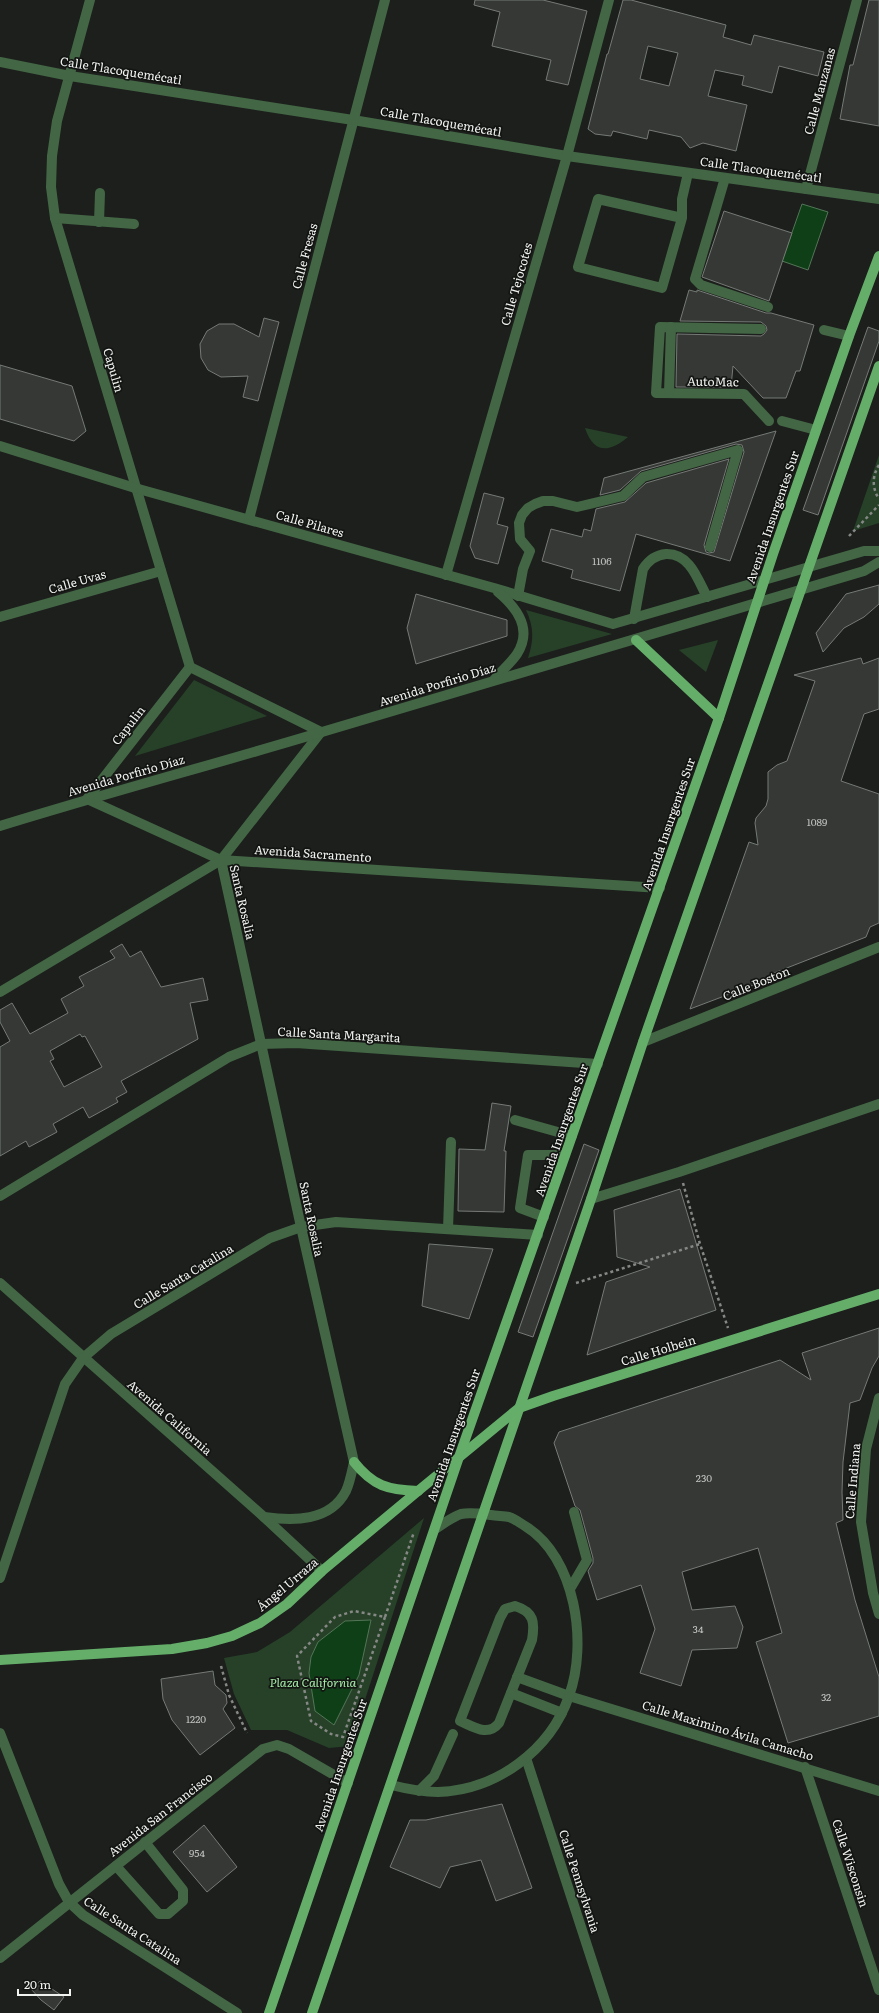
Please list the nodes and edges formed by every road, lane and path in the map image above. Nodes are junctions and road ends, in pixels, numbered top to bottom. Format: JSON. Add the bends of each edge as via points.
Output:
{"nodes":[{"id":1,"x":90,"y":0,"type":"edge"},
{"id":2,"x":385,"y":0,"type":"edge"},
{"id":3,"x":609,"y":0,"type":"edge"},
{"id":4,"x":857,"y":0,"type":"edge"},
{"id":5,"x":0,"y":62,"type":"edge"},
{"id":6,"x":70,"y":76,"type":"junction"},
{"id":7,"x":353,"y":120,"type":"junction"},
{"id":8,"x":567,"y":156,"type":"junction"},
{"id":9,"x":688,"y":172,"type":"junction"},
{"id":10,"x":725,"y":178,"type":"junction"},
{"id":11,"x":806,"y":189,"type":"junction"},
{"id":12,"x":100,"y":193,"type":"dead end"},
{"id":13,"x":879,"y":199,"type":"edge"},
{"id":14,"x":55,"y":218,"type":"junction"},
{"id":15,"x":682,"y":218,"type":"junction"},
{"id":16,"x":99,"y":222,"type":"junction"},
{"id":17,"x":134,"y":224,"type":"dead end"},
{"id":18,"x":879,"y":256,"type":"edge"},
{"id":19,"x":768,"y":307,"type":"dead end"},
{"id":20,"x":761,"y":329,"type":"dead end"},
{"id":21,"x":824,"y":330,"type":"dead end"},
{"id":22,"x":849,"y":336,"type":"junction"},
{"id":23,"x":879,"y":366,"type":"edge"},
{"id":24,"x":782,"y":420,"type":"dead end"},
{"id":25,"x":769,"y":421,"type":"dead end"},
{"id":26,"x":816,"y":430,"type":"junction"},
{"id":27,"x":0,"y":446,"type":"edge"},
{"id":28,"x":879,"y":465,"type":"edge"},
{"id":29,"x":135,"y":488,"type":"junction"},
{"id":30,"x":879,"y":500,"type":"edge"},
{"id":31,"x":879,"y":505,"type":"edge"},
{"id":32,"x":249,"y":519,"type":"junction"},
{"id":33,"x":849,"y":536,"type":"dead end"},
{"id":34,"x":710,"y":547,"type":"dead end"},
{"id":35,"x":879,"y":552,"type":"edge"},
{"id":36,"x":879,"y":562,"type":"edge"},
{"id":37,"x":808,"y":568,"type":"junction"},
{"id":38,"x":160,"y":571,"type":"junction"},
{"id":39,"x":446,"y":576,"type":"junction"},
{"id":40,"x":764,"y":580,"type":"junction"},
{"id":41,"x":494,"y":588,"type":"junction"},
{"id":42,"x":800,"y":590,"type":"junction"},
{"id":43,"x":518,"y":596,"type":"junction"},
{"id":44,"x":707,"y":597,"type":"junction"},
{"id":45,"x":756,"y":604,"type":"junction"},
{"id":46,"x":0,"y":617,"type":"edge"},
{"id":47,"x":634,"y":619,"type":"junction"},
{"id":48,"x":636,"y":640,"type":"junction"},
{"id":49,"x":190,"y":667,"type":"junction"},
{"id":50,"x":494,"y":680,"type":"junction"},
{"id":51,"x":719,"y":718,"type":"junction"},
{"id":52,"x":321,"y":732,"type":"junction"},
{"id":53,"x":87,"y":799,"type":"junction"},
{"id":54,"x":0,"y":826,"type":"edge"},
{"id":55,"x":221,"y":860,"type":"junction"},
{"id":56,"x":660,"y":888,"type":"junction"},
{"id":57,"x":879,"y":947,"type":"edge"},
{"id":58,"x":0,"y":992,"type":"edge"},
{"id":59,"x":643,"y":1042,"type":"junction"},
{"id":60,"x":261,"y":1044,"type":"junction"},
{"id":61,"x":598,"y":1064,"type":"junction"},
{"id":62,"x":879,"y":1104,"type":"edge"},
{"id":63,"x":515,"y":1120,"type":"dead end"},
{"id":64,"x":572,"y":1136,"type":"junction"},
{"id":65,"x":452,"y":1142,"type":"dead end"},
{"id":66,"x":566,"y":1155,"type":"junction"},
{"id":67,"x":679,"y":1172,"type":"junction"},
{"id":68,"x":0,"y":1196,"type":"edge"},
{"id":69,"x":592,"y":1199,"type":"junction"},
{"id":70,"x":544,"y":1217,"type":"junction"},
{"id":71,"x":301,"y":1227,"type":"junction"},
{"id":72,"x":448,"y":1229,"type":"junction"},
{"id":73,"x":538,"y":1235,"type":"junction"},
{"id":74,"x":700,"y":1244,"type":"junction"},
{"id":75,"x":0,"y":1283,"type":"edge"},
{"id":76,"x":560,"y":1288,"type":"junction"},
{"id":77,"x":879,"y":1294,"type":"edge"},
{"id":78,"x":732,"y":1341,"type":"junction"},
{"id":79,"x":83,"y":1358,"type":"junction"},
{"id":80,"x":879,"y":1398,"type":"edge"},
{"id":81,"x":520,"y":1408,"type":"junction"},
{"id":82,"x":459,"y":1457,"type":"junction"},
{"id":83,"x":354,"y":1462,"type":"junction"},
{"id":84,"x":418,"y":1491,"type":"junction"},
{"id":85,"x":574,"y":1512,"type":"dead end"},
{"id":86,"x":483,"y":1514,"type":"junction"},
{"id":87,"x":264,"y":1517,"type":"junction"},
{"id":88,"x":435,"y":1529,"type":"junction"},
{"id":89,"x":414,"y":1532,"type":"dead end"},
{"id":90,"x":322,"y":1572,"type":"junction"},
{"id":91,"x":0,"y":1578,"type":"edge"},
{"id":92,"x":570,"y":1588,"type":"junction"},
{"id":93,"x":879,"y":1614,"type":"edge"},
{"id":94,"x":385,"y":1617,"type":"junction"},
{"id":95,"x":0,"y":1660,"type":"edge"},
{"id":96,"x":221,"y":1666,"type":"dead end"},
{"id":97,"x":517,"y":1677,"type":"junction"},
{"id":98,"x":511,"y":1693,"type":"junction"},
{"id":99,"x":570,"y":1696,"type":"junction"},
{"id":100,"x":562,"y":1713,"type":"junction"},
{"id":101,"x":0,"y":1733,"type":"edge"},
{"id":102,"x":247,"y":1733,"type":"dead end"},
{"id":103,"x":452,"y":1734,"type":"dead end"},
{"id":104,"x":526,"y":1758,"type":"junction"},
{"id":105,"x":805,"y":1767,"type":"junction"},
{"id":106,"x":348,"y":1783,"type":"junction"},
{"id":107,"x":390,"y":1785,"type":"junction"},
{"id":108,"x":879,"y":1791,"type":"edge"},
{"id":109,"x":419,"y":1792,"type":"junction"},
{"id":110,"x":145,"y":1842,"type":"junction"},
{"id":111,"x":116,"y":1866,"type":"junction"},
{"id":112,"x":69,"y":1902,"type":"junction"},
{"id":113,"x":0,"y":1958,"type":"edge"},
{"id":114,"x":879,"y":1990,"type":"edge"},
{"id":115,"x":237,"y":2013,"type":"edge"},
{"id":116,"x":269,"y":2013,"type":"edge"},
{"id":117,"x":312,"y":2013,"type":"edge"},
{"id":118,"x":609,"y":2013,"type":"edge"}],
"edges":[{"from":1,"to":6,"type":"street","name":"Capulin"},
{"from":2,"to":7,"type":"street","name":"Calle Fresas"},
{"from":3,"to":8,"type":"street","name":"Calle Tejocotes"},
{"from":4,"to":11,"type":"street","name":"Calle Manzanas"},
{"from":5,"to":6,"type":"street","name":"Calle Tlacoquemécatl"},
{"from":6,"to":7,"type":"street","name":"Calle Tlacoquemécatl"},
{"from":6,"to":14,"type":"street","name":"Capulin","via":[[57,121],[52,156]]},
{"from":7,"to":8,"type":"street","name":"Calle Tlacoquemécatl"},
{"from":7,"to":32,"type":"street","name":"Calle Fresas"},
{"from":8,"to":9,"type":"street","name":"Calle Tlacoquemécatl"},
{"from":8,"to":39,"type":"street","name":"Calle Tejocotes"},
{"from":9,"to":10,"type":"street","name":"Calle Tlacoquemécatl"},
{"from":9,"to":15,"type":"street","via":[[682,199]]},
{"from":10,"to":11,"type":"street","name":"Calle Tlacoquemécatl"},
{"from":10,"to":19,"type":"street","via":[[695,279],[701,285]]},
{"from":11,"to":13,"type":"street","name":"Calle Tlacoquemécatl"},
{"from":12,"to":16,"type":"street"},
{"from":14,"to":16,"type":"street"},
{"from":14,"to":29,"type":"street","name":"Capulin"},
{"from":15,"to":15,"type":"street","via":[[662,288],[578,267],[598,199]]},
{"from":16,"to":17,"type":"street"},
{"from":18,"to":22,"type":"main road","name":"Avenida Insurgentes Sur"},
{"from":20,"to":25,"type":"street","name":"AutoMac","via":[[660,327],[656,393],[744,394]]},
{"from":21,"to":22,"type":"street"},
{"from":22,"to":26,"type":"main road","name":"Avenida Insurgentes Sur"},
{"from":23,"to":37,"type":"main road"},
{"from":24,"to":26,"type":"street"},
{"from":26,"to":40,"type":"main road","name":"Avenida Insurgentes Sur"},
{"from":27,"to":29,"type":"street","name":"Calle Pilares"},
{"from":28,"to":30,"type":"path","via":[[873,478],[873,487]]},
{"from":29,"to":32,"type":"street","name":"Calle Pilares"},
{"from":29,"to":38,"type":"street","name":"Capulin"},
{"from":31,"to":33,"type":"path"},
{"from":32,"to":39,"type":"street","name":"Calle Pilares"},
{"from":34,"to":43,"type":"street","via":[[738,450],[643,476],[623,496],[577,507],[544,501],[528,508],[522,515],[519,531],[520,539],[530,552]]},
{"from":35,"to":37,"type":"street","via":[[864,551]]},
{"from":36,"to":42,"type":"street","name":"Avenida Porfirio Díaz","via":[[864,571]]},
{"from":37,"to":40,"type":"street"},
{"from":37,"to":42,"type":"main road"},
{"from":38,"to":46,"type":"street","name":"Calle Uvas"},
{"from":38,"to":49,"type":"street","name":"Capulin"},
{"from":39,"to":41,"type":"street","name":"Calle Pilares"},
{"from":40,"to":44,"type":"street"},
{"from":40,"to":45,"type":"main road","name":"Avenida Insurgentes Sur"},
{"from":41,"to":43,"type":"street","name":"Calle Pilares"},
{"from":41,"to":50,"type":"street","via":[[518,612],[523,626],[517,654]]},
{"from":42,"to":45,"type":"street","name":"Avenida Porfirio Díaz"},
{"from":42,"to":59,"type":"main road"},
{"from":43,"to":47,"type":"street","name":"Calle Pilares","via":[[613,624]]},
{"from":44,"to":47,"type":"street"},
{"from":44,"to":47,"type":"street","via":[[691,566],[685,560],[670,554],[662,554],[651,560],[643,569]]},
{"from":45,"to":48,"type":"street","name":"Avenida Porfirio Díaz"},
{"from":45,"to":51,"type":"main road","name":"Avenida Insurgentes Sur"},
{"from":48,"to":50,"type":"street","name":"Avenida Porfirio Díaz"},
{"from":48,"to":51,"type":"main road"},
{"from":49,"to":52,"type":"street"},
{"from":49,"to":53,"type":"street","name":"Capulin"},
{"from":50,"to":52,"type":"street","name":"Avenida Porfirio Díaz"},
{"from":51,"to":56,"type":"main road","name":"Avenida Insurgentes Sur"},
{"from":52,"to":53,"type":"street","name":"Avenida Porfirio Díaz"},
{"from":52,"to":55,"type":"street","name":"Santa Rosalia"},
{"from":53,"to":54,"type":"street","name":"Avenida Porfirio Díaz"},
{"from":53,"to":55,"type":"street","name":"Santa Rosalia"},
{"from":55,"to":56,"type":"street","name":"Avenida Sacramento"},
{"from":55,"to":58,"type":"street"},
{"from":55,"to":60,"type":"street","name":"Santa Rosalia"},
{"from":56,"to":61,"type":"main road","name":"Avenida Insurgentes Sur"},
{"from":57,"to":59,"type":"street","name":"Calle Boston"},
{"from":59,"to":69,"type":"main road"},
{"from":60,"to":61,"type":"street","name":"Calle Santa Margarita","via":[[296,1044]]},
{"from":60,"to":68,"type":"street","name":"Calle Santa Margarita","via":[[229,1057]]},
{"from":60,"to":71,"type":"street","name":"Santa Rosalia"},
{"from":61,"to":64,"type":"main road","name":"Avenida Insurgentes Sur"},
{"from":62,"to":67,"type":"street"},
{"from":63,"to":64,"type":"street"},
{"from":64,"to":66,"type":"main road","name":"Avenida Insurgentes Sur"},
{"from":65,"to":72,"type":"street"},
{"from":66,"to":70,"type":"main road","name":"Avenida Insurgentes Sur"},
{"from":66,"to":70,"type":"street","via":[[528,1155],[520,1208]]},
{"from":67,"to":69,"type":"street"},
{"from":67,"to":74,"type":"path"},
{"from":69,"to":76,"type":"main road"},
{"from":70,"to":73,"type":"main road","name":"Avenida Insurgentes Sur"},
{"from":71,"to":72,"type":"street","name":"Calle Santa Catalina","via":[[336,1222]]},
{"from":71,"to":79,"type":"street","name":"Calle Santa Catalina","via":[[270,1238],[111,1334]]},
{"from":71,"to":83,"type":"street","name":"Santa Rosalia"},
{"from":72,"to":73,"type":"street","name":"Calle Santa Catalina"},
{"from":73,"to":82,"type":"main road","name":"Avenida Insurgentes Sur"},
{"from":74,"to":76,"type":"path"},
{"from":74,"to":78,"type":"path"},
{"from":75,"to":79,"type":"street","name":"Avenida California"},
{"from":76,"to":81,"type":"main road"},
{"from":77,"to":78,"type":"main road","name":"Calle Holbein"},
{"from":78,"to":81,"type":"main road","name":"Calle Holbein"},
{"from":79,"to":87,"type":"street","name":"Avenida California"},
{"from":79,"to":91,"type":"street","name":"Calle Santa Catalina","via":[[65,1384]]},
{"from":80,"to":93,"type":"street","name":"Calle Indiana","via":[[866,1449],[861,1522]]},
{"from":81,"to":82,"type":"main road","name":"Calle Holbein"},
{"from":81,"to":86,"type":"main road"},
{"from":82,"to":84,"type":"main road","name":"Ángel Urraza"},
{"from":82,"to":88,"type":"main road","name":"Avenida Insurgentes Sur"},
{"from":83,"to":84,"type":"main road","via":[[373,1481],[385,1487],[398,1491]]},
{"from":83,"to":87,"type":"street","name":"Santa Rosalia","via":[[345,1492],[336,1504],[322,1514],[288,1520]]},
{"from":84,"to":90,"type":"main road","name":"Ángel Urraza"},
{"from":85,"to":92,"type":"street","via":[[587,1560]]},
{"from":86,"to":88,"type":"street","via":[[461,1514]]},
{"from":86,"to":92,"type":"street","via":[[510,1518],[535,1532],[552,1553]]},
{"from":86,"to":107,"type":"main road"},
{"from":87,"to":90,"type":"street","name":"Avenida California"},
{"from":88,"to":106,"type":"main road","name":"Avenida Insurgentes Sur"},
{"from":89,"to":94,"type":"path"},
{"from":90,"to":95,"type":"main road","name":"Ángel Urraza","via":[[287,1604],[260,1623],[232,1636],[207,1643],[172,1649]]},
{"from":92,"to":99,"type":"street","via":[[578,1647],[576,1672]]},
{"from":94,"to":94,"type":"path","via":[[354,1612],[335,1617],[297,1656],[311,1721],[331,1734],[344,1738]]},
{"from":96,"to":102,"type":"path","via":[[229,1695]]},
{"from":97,"to":98,"type":"street"},
{"from":97,"to":98,"type":"street","via":[[532,1640],[534,1628],[532,1616],[526,1609],[515,1606],[505,1609],[500,1618],[460,1721],[482,1730],[495,1729]]},
{"from":97,"to":99,"type":"street","name":"Calle Maximino Ávila Camacho"},
{"from":98,"to":100,"type":"street"},
{"from":99,"to":100,"type":"street"},
{"from":99,"to":105,"type":"street","name":"Calle Maximino Ávila Camacho"},
{"from":100,"to":104,"type":"street","via":[[540,1745]]},
{"from":101,"to":112,"type":"street","name":"Calle Santa Catalina","via":[[59,1884]]},
{"from":103,"to":109,"type":"street","via":[[434,1776]]},
{"from":104,"to":109,"type":"street","via":[[494,1778],[476,1785],[458,1790]]},
{"from":104,"to":118,"type":"street","name":"Calle Pennsylvania"},
{"from":105,"to":108,"type":"street","name":"Calle Maximino Ávila Camacho"},
{"from":105,"to":114,"type":"street","name":"Calle Wisconsin"},
{"from":106,"to":110,"type":"street","name":"Avenida San Francisco","via":[[289,1749],[277,1745],[263,1749]]},
{"from":106,"to":116,"type":"main road","name":"Avenida Insurgentes Sur"},
{"from":107,"to":109,"type":"street"},
{"from":107,"to":117,"type":"main road"},
{"from":110,"to":111,"type":"street","name":"Avenida San Francisco"},
{"from":110,"to":111,"type":"street","via":[[183,1890],[183,1901],[168,1914],[159,1914]]},
{"from":111,"to":112,"type":"street","name":"Avenida San Francisco"},
{"from":112,"to":113,"type":"street","name":"Avenida San Francisco"},
{"from":112,"to":115,"type":"street","name":"Calle Santa Catalina","via":[[83,1915]]}]}
